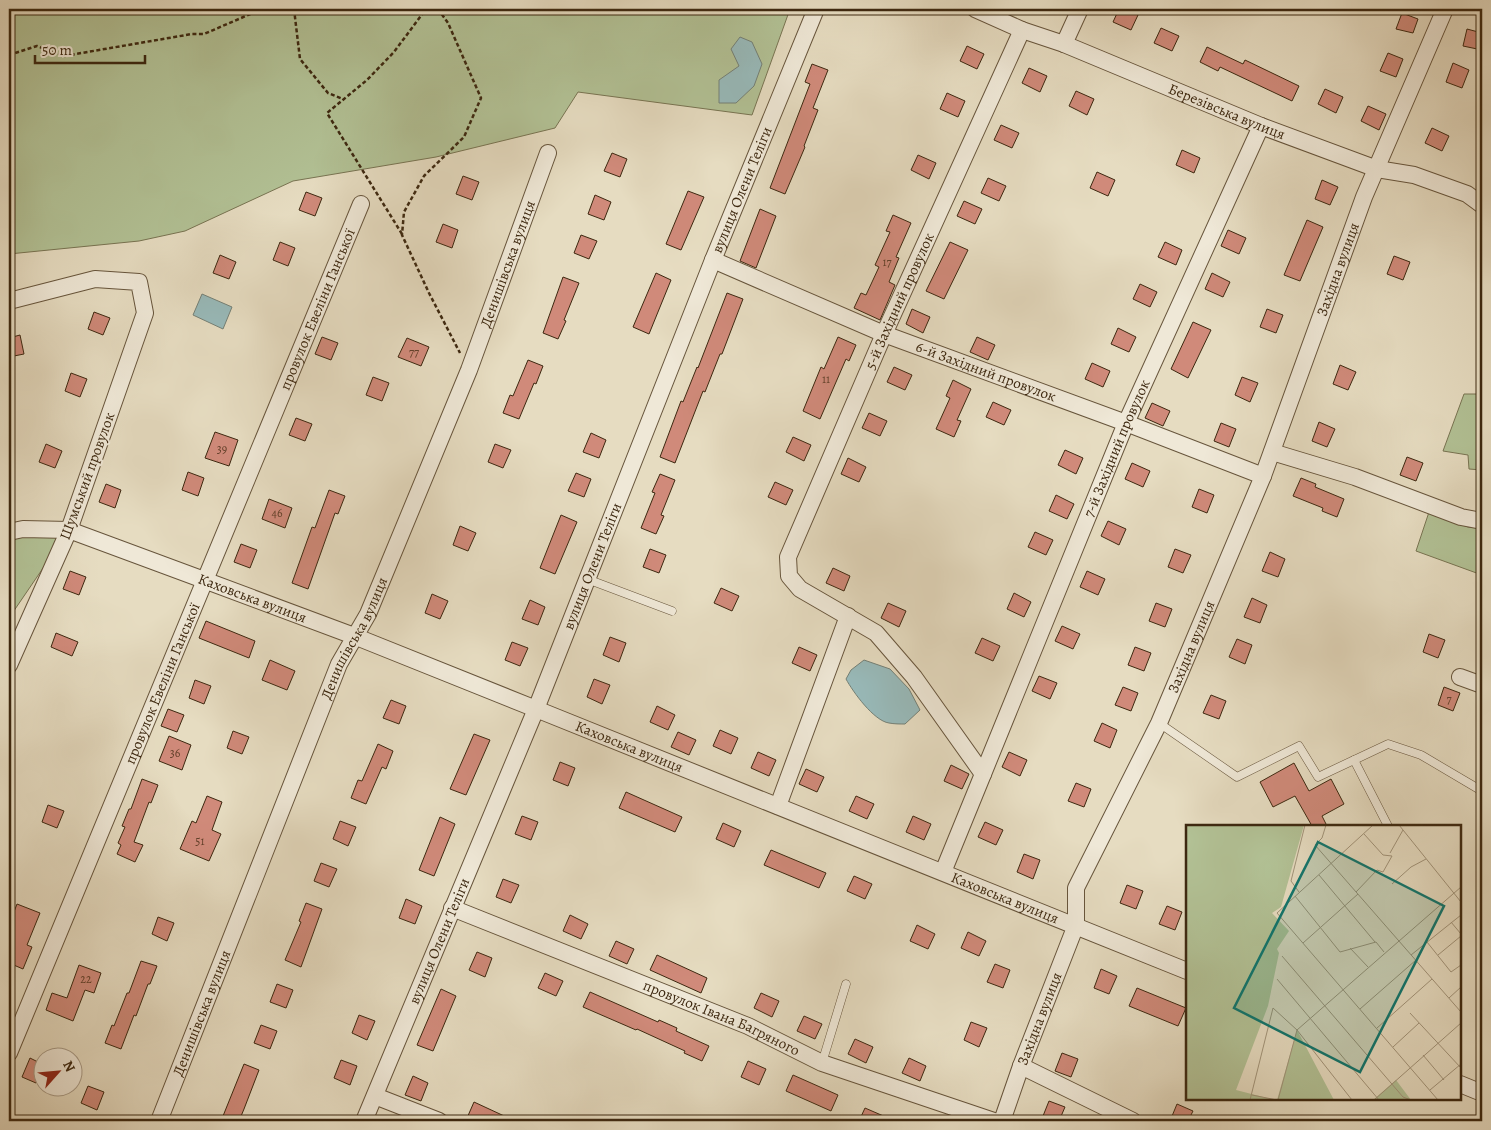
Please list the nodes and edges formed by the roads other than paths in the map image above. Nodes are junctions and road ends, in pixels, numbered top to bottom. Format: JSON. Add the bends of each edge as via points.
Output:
{"nodes":[{"id":1,"x":816,"y":9,"type":"edge"},
{"id":2,"x":975,"y":9,"type":"edge"},
{"id":3,"x":1080,"y":9,"type":"edge"},
{"id":4,"x":1445,"y":9,"type":"edge"},
{"id":5,"x":1022,"y":30,"type":"junction"},
{"id":6,"x":1064,"y":44,"type":"junction"},
{"id":7,"x":1261,"y":126,"type":"junction"},
{"id":8,"x":548,"y":153,"type":"dead end"},
{"id":9,"x":1377,"y":169,"type":"junction"},
{"id":10,"x":362,"y":204,"type":"dead end"},
{"id":11,"x":1482,"y":205,"type":"edge"},
{"id":12,"x":713,"y":260,"type":"junction"},
{"id":13,"x":9,"y":301,"type":"edge"},
{"id":14,"x":884,"y":334,"type":"junction"},
{"id":15,"x":1126,"y":423,"type":"junction"},
{"id":16,"x":1272,"y":452,"type":"junction"},
{"id":17,"x":1263,"y":476,"type":"junction"},
{"id":18,"x":1482,"y":521,"type":"edge"},
{"id":19,"x":69,"y":530,"type":"junction"},
{"id":20,"x":9,"y":532,"type":"edge"},
{"id":21,"x":587,"y":579,"type":"junction"},
{"id":22,"x":204,"y":580,"type":"junction"},
{"id":23,"x":672,"y":611,"type":"dead end"},
{"id":24,"x":848,"y":616,"type":"junction"},
{"id":25,"x":354,"y":636,"type":"junction"},
{"id":26,"x":9,"y":665,"type":"edge"},
{"id":27,"x":1460,"y":677,"type":"dead end"},
{"id":28,"x":1482,"y":685,"type":"edge"},
{"id":29,"x":536,"y":709,"type":"junction"},
{"id":30,"x":1159,"y":722,"type":"junction"},
{"id":31,"x":1354,"y":760,"type":"junction"},
{"id":32,"x":983,"y":774,"type":"junction"},
{"id":33,"x":1482,"y":791,"type":"edge"},
{"id":34,"x":778,"y":806,"type":"junction"},
{"id":35,"x":1387,"y":825,"type":"edge"},
{"id":36,"x":942,"y":872,"type":"junction"},
{"id":37,"x":452,"y":908,"type":"junction"},
{"id":38,"x":1076,"y":925,"type":"junction"},
{"id":39,"x":1186,"y":971,"type":"edge"},
{"id":40,"x":846,"y":984,"type":"dead end"},
{"id":41,"x":9,"y":1053,"type":"edge"},
{"id":42,"x":822,"y":1063,"type":"junction"},
{"id":43,"x":1021,"y":1066,"type":"junction"},
{"id":44,"x":1461,"y":1084,"type":"edge"},
{"id":45,"x":1482,"y":1093,"type":"edge"},
{"id":46,"x":375,"y":1096,"type":"junction"},
{"id":47,"x":159,"y":1121,"type":"edge"},
{"id":48,"x":364,"y":1121,"type":"edge"},
{"id":49,"x":439,"y":1121,"type":"edge"},
{"id":50,"x":994,"y":1121,"type":"edge"},
{"id":51,"x":1002,"y":1121,"type":"edge"},
{"id":52,"x":1133,"y":1121,"type":"edge"}],
"edges":[{"from":1,"to":12,"type":"street","name":"вулиця Олени Теліги"},
{"from":2,"to":5,"type":"street","name":"Березівська вулиця"},
{"from":3,"to":6,"type":"street"},
{"from":4,"to":9,"type":"street","name":"Західна вулиця"},
{"from":5,"to":6,"type":"street","name":"Березівська вулиця"},
{"from":5,"to":14,"type":"street","name":"5-й Західний провулок"},
{"from":6,"to":7,"type":"street","name":"Березівська вулиця"},
{"from":7,"to":9,"type":"street","name":"Березівська вулиця"},
{"from":7,"to":15,"type":"street","name":"7-й Західний провулок"},
{"from":8,"to":25,"type":"street","name":"Денишівська вулиця","via":[[469,370],[368,614]]},
{"from":9,"to":11,"type":"street","name":"Березівська вулиця","via":[[1414,175],[1467,194]]},
{"from":9,"to":16,"type":"street","name":"Західна вулиця"},
{"from":10,"to":22,"type":"street","name":"провулок Евеліни Ганської"},
{"from":12,"to":14,"type":"street","name":"6-й Західний провулок"},
{"from":12,"to":21,"type":"street","name":"вулиця Олени Теліги"},
{"from":13,"to":19,"type":"street","name":"Шумський провулок","via":[[95,279],[139,282],[145,313]]},
{"from":14,"to":15,"type":"street","name":"6-й Західний провулок"},
{"from":14,"to":24,"type":"street","name":"5-й Західний провулок","via":[[788,557],[789,576],[800,589]]},
{"from":15,"to":17,"type":"street","name":"6-й Західний провулок"},
{"from":15,"to":32,"type":"street","name":"7-й Західний провулок"},
{"from":16,"to":17,"type":"street","name":"Західна вулиця"},
{"from":16,"to":18,"type":"street","via":[[1461,517]]},
{"from":17,"to":30,"type":"street","name":"Західна вулиця"},
{"from":19,"to":20,"type":"street","name":"Каховська вулиця","via":[[23,529]]},
{"from":19,"to":22,"type":"street","name":"Каховська вулиця"},
{"from":19,"to":26,"type":"street","name":"Шумський провулок"},
{"from":21,"to":23,"type":"lane"},
{"from":21,"to":29,"type":"street","name":"вулиця Олени Теліги"},
{"from":22,"to":25,"type":"street","name":"Каховська вулиця"},
{"from":22,"to":41,"type":"street","name":"провулок Евеліни Ганської"},
{"from":24,"to":32,"type":"street","via":[[876,633],[914,677]]},
{"from":24,"to":34,"type":"street"},
{"from":25,"to":29,"type":"street","name":"Каховська вулиця"},
{"from":25,"to":47,"type":"street","name":"Денишівська вулиця","via":[[339,664]]},
{"from":27,"to":28,"type":"street"},
{"from":29,"to":34,"type":"street","name":"Каховська вулиця"},
{"from":29,"to":37,"type":"street","name":"вулиця Олени Теліги"},
{"from":30,"to":31,"type":"lane","via":[[1237,777],[1299,746],[1318,777]]},
{"from":30,"to":38,"type":"street","name":"Західна вулиця","via":[[1076,888]]},
{"from":31,"to":33,"type":"lane","via":[[1388,744],[1422,755]]},
{"from":31,"to":35,"type":"lane"},
{"from":32,"to":36,"type":"street","name":"7-й Західний провулок"},
{"from":34,"to":36,"type":"street","name":"Каховська вулиця"},
{"from":36,"to":38,"type":"street","name":"Каховська вулиця"},
{"from":37,"to":42,"type":"street","name":"провулок Івана Багряного","via":[[748,1026]]},
{"from":37,"to":46,"type":"street","name":"вулиця Олени Теліги"},
{"from":38,"to":39,"type":"street","name":"Каховська вулиця"},
{"from":38,"to":43,"type":"street","name":"Західна вулиця"},
{"from":40,"to":42,"type":"lane"},
{"from":42,"to":50,"type":"street","name":"провулок Івана Багряного"},
{"from":43,"to":51,"type":"street","name":"Західна вулиця"},
{"from":43,"to":52,"type":"street"},
{"from":44,"to":45,"type":"street"},
{"from":46,"to":48,"type":"street","name":"вулиця Олени Теліги"},
{"from":46,"to":49,"type":"street"}]}
